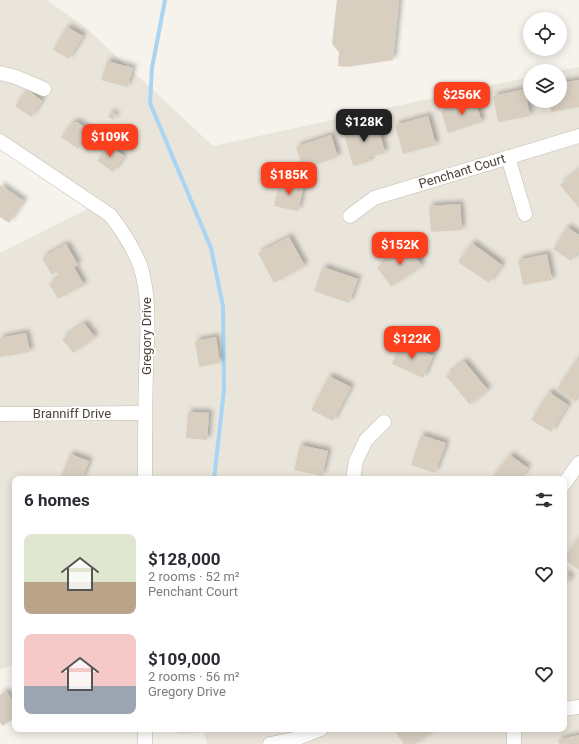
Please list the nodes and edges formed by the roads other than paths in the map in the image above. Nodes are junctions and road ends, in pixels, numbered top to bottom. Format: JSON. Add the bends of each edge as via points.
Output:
{"nodes":[{"id":1,"x":0,"y":73,"type":"edge"},
{"id":2,"x":44,"y":89,"type":"dead end"},
{"id":3,"x":579,"y":136,"type":"edge"},
{"id":4,"x":0,"y":141,"type":"edge"},
{"id":5,"x":508,"y":157,"type":"junction"},
{"id":6,"x":525,"y":214,"type":"dead end"},
{"id":7,"x":350,"y":216,"type":"dead end"},
{"id":8,"x":145,"y":413,"type":"junction"},
{"id":9,"x":0,"y":414,"type":"edge"},
{"id":10,"x":384,"y":422,"type":"dead end"},
{"id":11,"x":579,"y":463,"type":"edge"},
{"id":12,"x":145,"y":476,"type":"edge"},
{"id":13,"x":354,"y":476,"type":"edge"},
{"id":14,"x":567,"y":480,"type":"edge"},
{"id":15,"x":579,"y":707,"type":"edge"},
{"id":16,"x":567,"y":709,"type":"edge"},
{"id":17,"x":145,"y":732,"type":"edge"},
{"id":18,"x":313,"y":732,"type":"edge"},
{"id":19,"x":514,"y":732,"type":"edge"},
{"id":20,"x":145,"y":744,"type":"edge"},
{"id":21,"x":270,"y":744,"type":"edge"},
{"id":22,"x":514,"y":744,"type":"edge"}],
"edges":[{"from":1,"to":2,"type":"street"},
{"from":3,"to":5,"type":"street","name":"Penchant Court"},
{"from":4,"to":8,"type":"street","name":"Gregory Drive","via":[[110,215],[134,253],[140,266],[146,299]]},
{"from":5,"to":6,"type":"street"},
{"from":5,"to":7,"type":"street","name":"Penchant Court","via":[[374,198]]},
{"from":8,"to":9,"type":"street","name":"Branniff Drive"},
{"from":8,"to":12,"type":"street","name":"Gregory Drive"},
{"from":10,"to":13,"type":"street","via":[[366,440],[356,461]]},
{"from":11,"to":14,"type":"street"},
{"from":15,"to":16,"type":"street"},
{"from":17,"to":20,"type":"street"},
{"from":18,"to":21,"type":"street"},
{"from":19,"to":22,"type":"street"}]}
